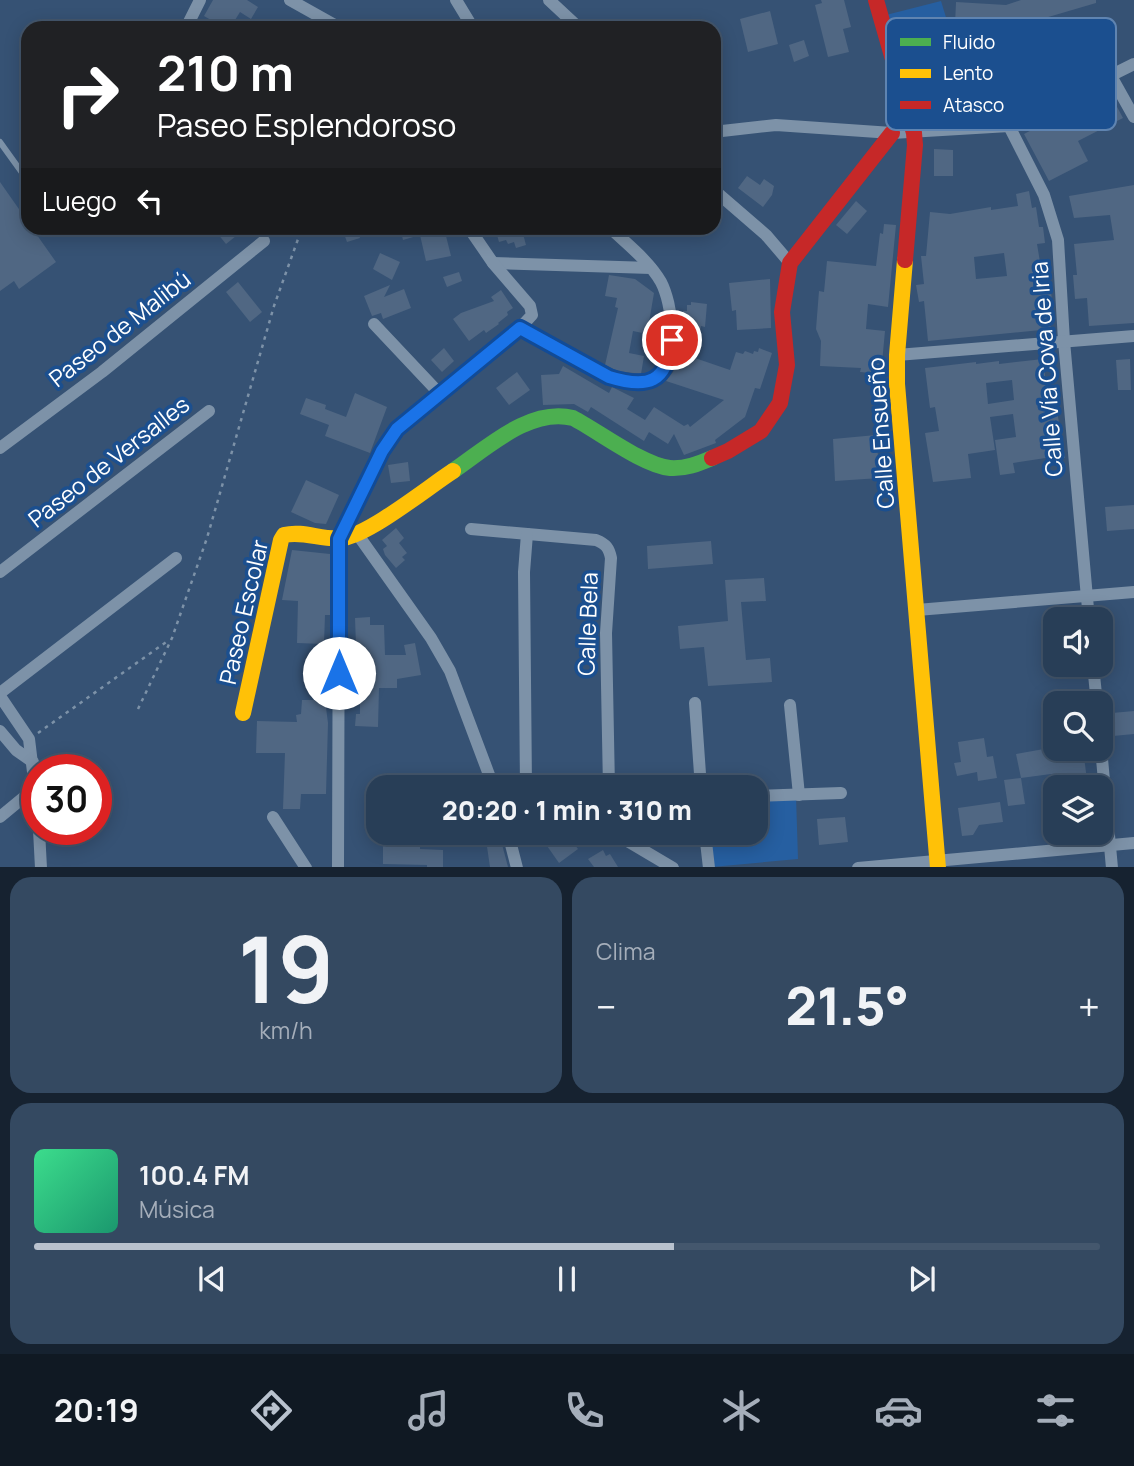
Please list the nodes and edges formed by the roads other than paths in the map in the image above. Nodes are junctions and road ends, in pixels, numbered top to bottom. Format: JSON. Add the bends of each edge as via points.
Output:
{"nodes":[{"id":1,"x":200,"y":0,"type":"edge"},
{"id":2,"x":290,"y":0,"type":"edge"},
{"id":3,"x":456,"y":0,"type":"edge"},
{"id":4,"x":549,"y":0,"type":"edge"},
{"id":5,"x":881,"y":1,"type":"edge"},
{"id":6,"x":190,"y":21,"type":"edge"},
{"id":7,"x":328,"y":21,"type":"edge"},
{"id":8,"x":469,"y":21,"type":"edge"},
{"id":9,"x":572,"y":21,"type":"edge"},
{"id":10,"x":886,"y":21,"type":"edge"},
{"id":11,"x":1134,"y":64,"type":"edge"},
{"id":12,"x":1116,"y":73,"type":"edge"},
{"id":13,"x":1116,"y":85,"type":"edge"},
{"id":14,"x":1134,"y":117,"type":"edge"},
{"id":15,"x":721,"y":130,"type":"edge"},
{"id":16,"x":913,"y":130,"type":"edge"},
{"id":17,"x":962,"y":130,"type":"edge"},
{"id":18,"x":1011,"y":130,"type":"edge"},
{"id":19,"x":892,"y":133,"type":"junction"},
{"id":20,"x":914,"y":133,"type":"junction"},
{"id":21,"x":0,"y":142,"type":"edge"},
{"id":22,"x":21,"y":171,"type":"edge"},
{"id":23,"x":721,"y":196,"type":"edge"},
{"id":24,"x":473,"y":235,"type":"edge"},
{"id":25,"x":617,"y":235,"type":"edge"},
{"id":26,"x":264,"y":241,"type":"dead end"},
{"id":27,"x":493,"y":263,"type":"junction"},
{"id":28,"x":790,"y":264,"type":"junction"},
{"id":29,"x":652,"y":268,"type":"junction"},
{"id":30,"x":374,"y":324,"type":"dead end"},
{"id":31,"x":520,"y":328,"type":"junction"},
{"id":32,"x":1134,"y":335,"type":"edge"},
{"id":33,"x":1064,"y":341,"type":"junction"},
{"id":34,"x":897,"y":355,"type":"junction"},
{"id":35,"x":439,"y":393,"type":"junction"},
{"id":36,"x":209,"y":411,"type":"dead end"},
{"id":37,"x":0,"y":448,"type":"edge"},
{"id":38,"x":471,"y":529,"type":"dead end"},
{"id":39,"x":527,"y":534,"type":"junction"},
{"id":40,"x":349,"y":537,"type":"junction"},
{"id":41,"x":176,"y":558,"type":"dead end"},
{"id":42,"x":0,"y":572,"type":"edge"},
{"id":43,"x":1134,"y":592,"type":"edge"},
{"id":44,"x":1086,"y":596,"type":"junction"},
{"id":45,"x":1087,"y":607,"type":"edge"},
{"id":46,"x":917,"y":610,"type":"junction"},
{"id":47,"x":0,"y":694,"type":"edge"},
{"id":48,"x":695,"y":704,"type":"dead end"},
{"id":49,"x":790,"y":705,"type":"dead end"},
{"id":50,"x":243,"y":713,"type":"dead end"},
{"id":51,"x":0,"y":730,"type":"edge"},
{"id":52,"x":22,"y":754,"type":"edge"},
{"id":53,"x":32,"y":754,"type":"edge"},
{"id":54,"x":489,"y":775,"type":"edge"},
{"id":55,"x":526,"y":775,"type":"edge"},
{"id":56,"x":609,"y":775,"type":"edge"},
{"id":57,"x":700,"y":775,"type":"edge"},
{"id":58,"x":841,"y":793,"type":"dead end"},
{"id":59,"x":799,"y":795,"type":"junction"},
{"id":60,"x":768,"y":796,"type":"edge"},
{"id":61,"x":21,"y":800,"type":"edge"},
{"id":62,"x":0,"y":817,"type":"edge"},
{"id":63,"x":273,"y":817,"type":"dead end"},
{"id":64,"x":1134,"y":843,"type":"edge"},
{"id":65,"x":40,"y":845,"type":"edge"},
{"id":66,"x":511,"y":845,"type":"edge"},
{"id":67,"x":635,"y":845,"type":"edge"},
{"id":68,"x":706,"y":845,"type":"edge"},
{"id":69,"x":1110,"y":845,"type":"joint"},
{"id":70,"x":1113,"y":845,"type":"edge"},
{"id":71,"x":938,"y":865,"type":"edge"},
{"id":72,"x":41,"y":867,"type":"edge"},
{"id":73,"x":306,"y":867,"type":"edge"},
{"id":74,"x":338,"y":867,"type":"edge"},
{"id":75,"x":517,"y":867,"type":"edge"},
{"id":76,"x":673,"y":867,"type":"edge"},
{"id":77,"x":709,"y":867,"type":"edge"},
{"id":78,"x":858,"y":867,"type":"edge"},
{"id":79,"x":1112,"y":867,"type":"edge"}],
"edges":[{"from":1,"to":6,"type":"street"},
{"from":2,"to":7,"type":"street"},
{"from":3,"to":8,"type":"street"},
{"from":4,"to":9,"type":"street"},
{"from":5,"to":10,"type":"street","name":"Calle Ensueño"},
{"from":11,"to":12,"type":"street"},
{"from":13,"to":14,"type":"street"},
{"from":15,"to":19,"type":"street","via":[[776,125]]},
{"from":16,"to":20,"type":"street","name":"Calle Ensueño"},
{"from":17,"to":20,"type":"street"},
{"from":18,"to":33,"type":"street","name":"Calle Vía Cova de Iria","via":[[1053,216]]},
{"from":19,"to":20,"type":"street"},
{"from":19,"to":28,"type":"street"},
{"from":20,"to":34,"type":"street","name":"Calle Ensueño"},
{"from":21,"to":22,"type":"lane"},
{"from":23,"to":28,"type":"street","via":[[766,235]]},
{"from":24,"to":27,"type":"street"},
{"from":25,"to":29,"type":"street"},
{"from":26,"to":37,"type":"street","name":"Paseo de Malibú"},
{"from":27,"to":29,"type":"street"},
{"from":27,"to":31,"type":"street","via":[[530,306],[531,316]]},
{"from":28,"to":40,"type":"street","via":[[782,312],[785,382],[771,418],[748,440],[697,464],[666,468],[573,418],[547,416],[517,428]]},
{"from":29,"to":31,"type":"street","via":[[665,291],[672,321],[670,357],[659,377],[624,382],[609,377]]},
{"from":30,"to":35,"type":"street"},
{"from":31,"to":35,"type":"street"},
{"from":32,"to":33,"type":"street"},
{"from":33,"to":34,"type":"street"},
{"from":33,"to":44,"type":"street","name":"Calle Vía Cova de Iria"},
{"from":34,"to":46,"type":"street","name":"Calle Ensueño"},
{"from":35,"to":40,"type":"street","via":[[389,440],[358,496]]},
{"from":36,"to":42,"type":"street","name":"Paseo de Versalles"},
{"from":38,"to":39,"type":"street","name":"Calle Bela"},
{"from":39,"to":55,"type":"street"},
{"from":39,"to":56,"type":"street","name":"Calle Bela","via":[[596,540],[609,548]]},
{"from":40,"to":50,"type":"street","name":"Paseo Escolar","via":[[284,535]]},
{"from":40,"to":54,"type":"street","via":[[432,638],[450,671]]},
{"from":40,"to":74,"type":"street"},
{"from":41,"to":47,"type":"street"},
{"from":43,"to":44,"type":"street"},
{"from":44,"to":45,"type":"street","name":"Calle Vía Cova de Iria"},
{"from":44,"to":46,"type":"street"},
{"from":46,"to":71,"type":"street","name":"Calle Ensueño"},
{"from":47,"to":53,"type":"street","via":[[29,739]]},
{"from":48,"to":57,"type":"street"},
{"from":49,"to":59,"type":"street"},
{"from":51,"to":52,"type":"street"},
{"from":58,"to":59,"type":"street"},
{"from":59,"to":60,"type":"street"},
{"from":61,"to":62,"type":"street"},
{"from":63,"to":73,"type":"street"},
{"from":64,"to":70,"type":"street"},
{"from":65,"to":72,"type":"street"},
{"from":66,"to":75,"type":"street"},
{"from":67,"to":76,"type":"street"},
{"from":68,"to":77,"type":"street"},
{"from":69,"to":71,"type":"street"},
{"from":69,"to":79,"type":"street"},
{"from":71,"to":78,"type":"street"}]}
